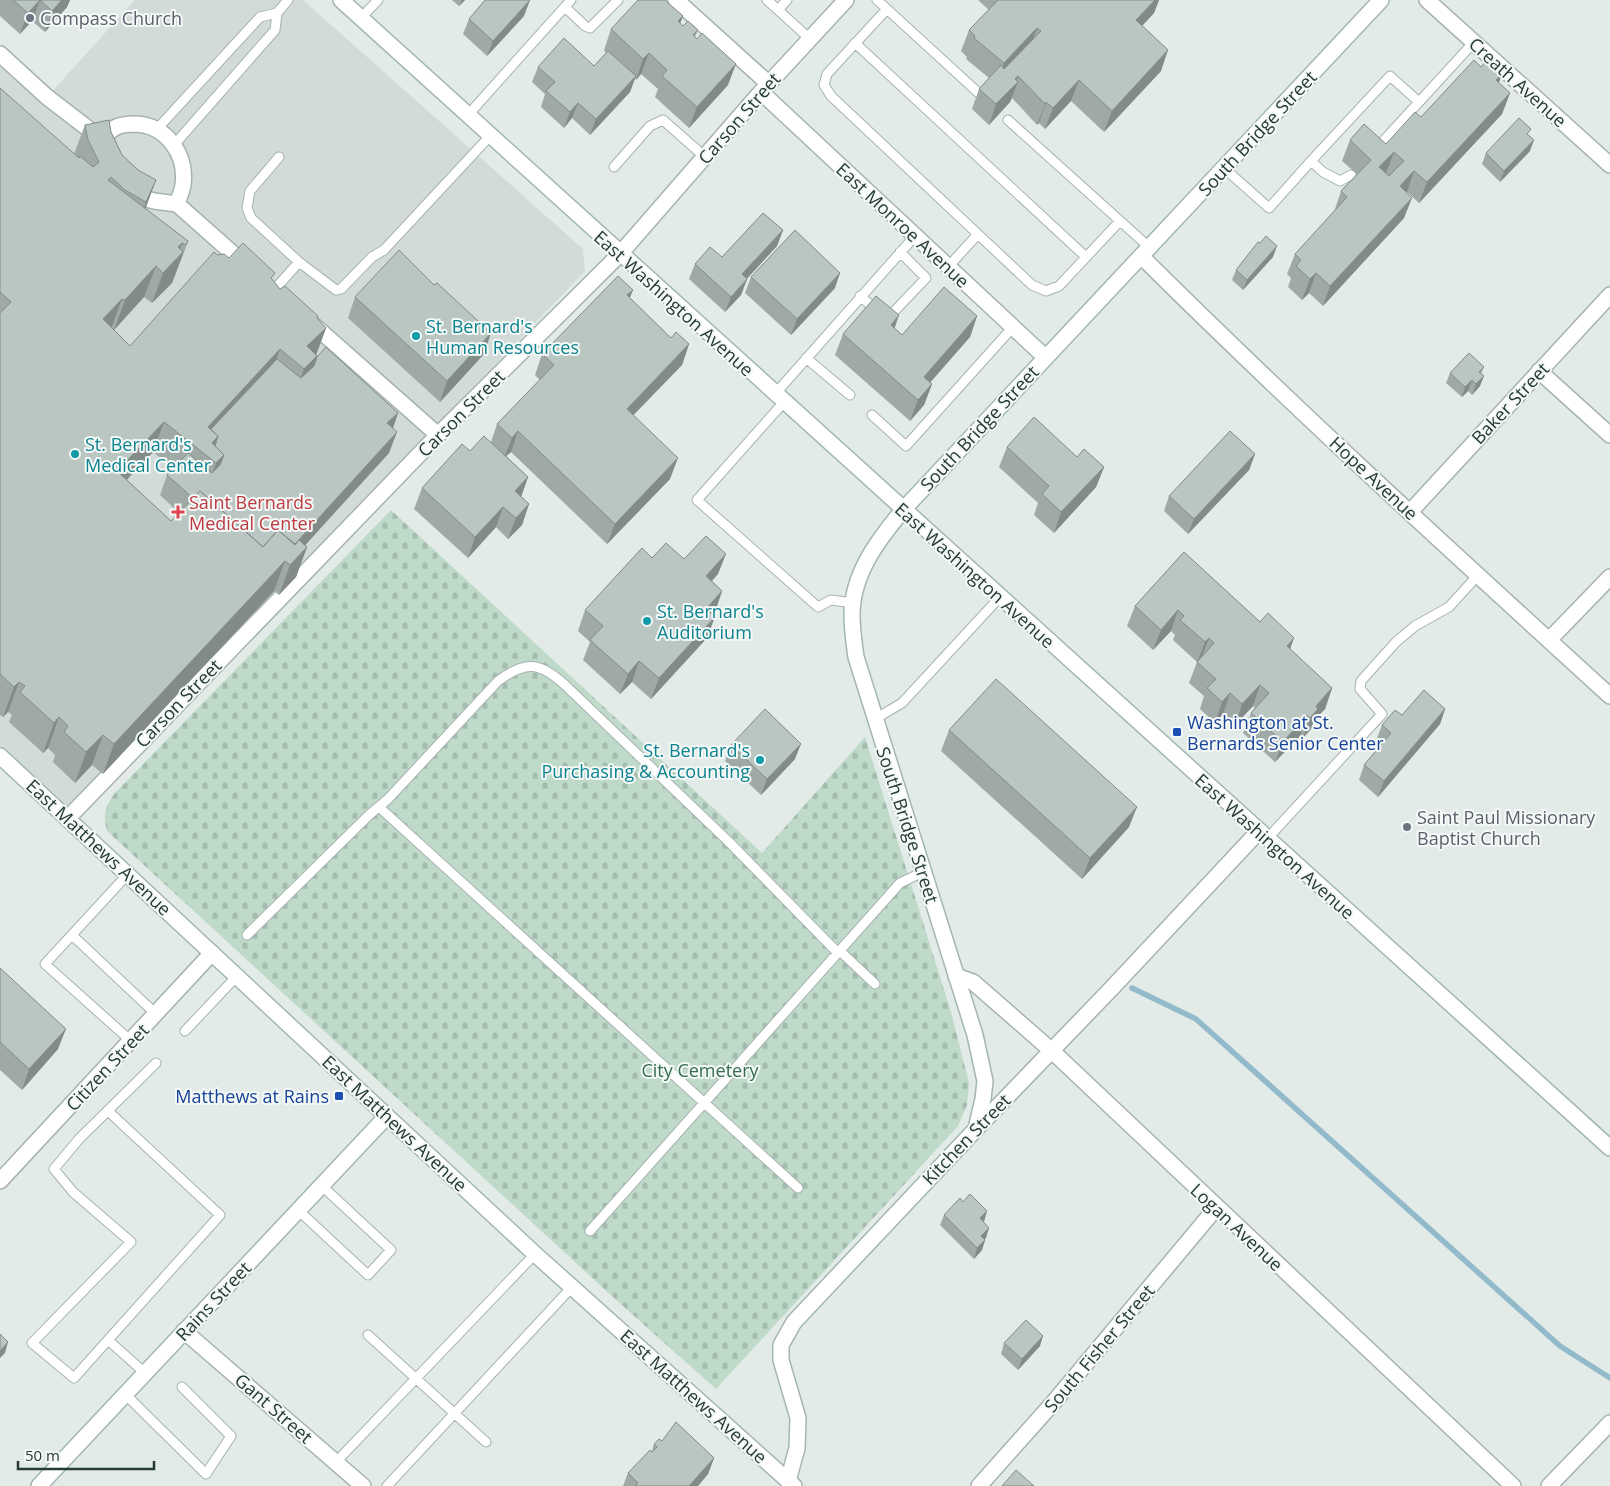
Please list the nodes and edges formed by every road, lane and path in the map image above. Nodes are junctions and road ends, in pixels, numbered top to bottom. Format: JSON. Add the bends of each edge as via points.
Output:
{"nodes":[{"id":1,"x":288,"y":0,"type":"edge"},
{"id":2,"x":342,"y":0,"type":"edge"},
{"id":3,"x":378,"y":0,"type":"edge"},
{"id":4,"x":618,"y":0,"type":"edge"},
{"id":5,"x":676,"y":0,"type":"edge"},
{"id":6,"x":767,"y":0,"type":"edge"},
{"id":7,"x":787,"y":0,"type":"edge"},
{"id":8,"x":846,"y":0,"type":"edge"},
{"id":9,"x":877,"y":0,"type":"edge"},
{"id":10,"x":1381,"y":0,"type":"edge"},
{"id":11,"x":1427,"y":0,"type":"edge"},
{"id":12,"x":568,"y":4,"type":"edge"},
{"id":13,"x":886,"y":9,"type":"junction"},
{"id":14,"x":778,"y":10,"type":"junction"},
{"id":15,"x":276,"y":13,"type":"junction"},
{"id":16,"x":361,"y":18,"type":"junction"},
{"id":17,"x":810,"y":39,"type":"junction"},
{"id":18,"x":1474,"y":42,"type":"junction"},
{"id":19,"x":855,"y":43,"type":"junction"},
{"id":20,"x":0,"y":54,"type":"edge"},
{"id":21,"x":765,"y":88,"type":"junction"},
{"id":22,"x":984,"y":97,"type":"edge"},
{"id":23,"x":1419,"y":102,"type":"junction"},
{"id":24,"x":468,"y":115,"type":"junction"},
{"id":25,"x":1008,"y":120,"type":"dead end"},
{"id":26,"x":157,"y":129,"type":"junction"},
{"id":27,"x":490,"y":136,"type":"junction"},
{"id":28,"x":103,"y":140,"type":"junction"},
{"id":29,"x":174,"y":145,"type":"junction"},
{"id":30,"x":104,"y":155,"type":"edge"},
{"id":31,"x":1370,"y":155,"type":"edge"},
{"id":32,"x":705,"y":156,"type":"junction"},
{"id":33,"x":279,"y":157,"type":"dead end"},
{"id":34,"x":1311,"y":162,"type":"junction"},
{"id":35,"x":1610,"y":165,"type":"edge"},
{"id":36,"x":614,"y":167,"type":"dead end"},
{"id":37,"x":1224,"y":168,"type":"junction"},
{"id":38,"x":1352,"y":175,"type":"dead end"},
{"id":39,"x":121,"y":183,"type":"edge"},
{"id":40,"x":177,"y":204,"type":"junction"},
{"id":41,"x":1120,"y":221,"type":"junction"},
{"id":42,"x":978,"y":234,"type":"junction"},
{"id":43,"x":915,"y":236,"type":"junction"},
{"id":44,"x":900,"y":252,"type":"junction"},
{"id":45,"x":1145,"y":252,"type":"junction"},
{"id":46,"x":620,"y":254,"type":"junction"},
{"id":47,"x":1086,"y":257,"type":"junction"},
{"id":48,"x":299,"y":262,"type":"junction"},
{"id":49,"x":948,"y":267,"type":"junction"},
{"id":50,"x":278,"y":294,"type":"joint"},
{"id":51,"x":1610,"y":295,"type":"edge"},
{"id":52,"x":860,"y":296,"type":"junction"},
{"id":53,"x":297,"y":310,"type":"edge"},
{"id":54,"x":1013,"y":327,"type":"junction"},
{"id":55,"x":1045,"y":357,"type":"junction"},
{"id":56,"x":806,"y":358,"type":"junction"},
{"id":57,"x":1539,"y":371,"type":"junction"},
{"id":58,"x":850,"y":395,"type":"dead end"},
{"id":59,"x":779,"y":398,"type":"junction"},
{"id":60,"x":872,"y":415,"type":"dead end"},
{"id":61,"x":1610,"y":435,"type":"edge"},
{"id":62,"x":438,"y":436,"type":"junction"},
{"id":63,"x":903,"y":510,"type":"junction"},
{"id":64,"x":1410,"y":512,"type":"junction"},
{"id":65,"x":1478,"y":575,"type":"junction"},
{"id":66,"x":1610,"y":577,"type":"edge"},
{"id":67,"x":1000,"y":598,"type":"junction"},
{"id":68,"x":853,"y":603,"type":"junction"},
{"id":69,"x":1549,"y":640,"type":"junction"},
{"id":70,"x":1610,"y":696,"type":"edge"},
{"id":71,"x":875,"y":719,"type":"junction"},
{"id":72,"x":0,"y":756,"type":"edge"},
{"id":73,"x":379,"y":807,"type":"junction"},
{"id":74,"x":68,"y":818,"type":"junction"},
{"id":75,"x":1263,"y":835,"type":"junction"},
{"id":76,"x":923,"y":872,"type":"junction"},
{"id":77,"x":128,"y":874,"type":"junction"},
{"id":78,"x":72,"y":935,"type":"junction"},
{"id":79,"x":247,"y":935,"type":"dead end"},
{"id":80,"x":839,"y":952,"type":"junction"},
{"id":81,"x":212,"y":953,"type":"junction"},
{"id":82,"x":237,"y":976,"type":"junction"},
{"id":83,"x":956,"y":976,"type":"junction"},
{"id":84,"x":875,"y":984,"type":"dead end"},
{"id":85,"x":156,"y":1014,"type":"junction"},
{"id":86,"x":185,"y":1031,"type":"dead end"},
{"id":87,"x":131,"y":1042,"type":"junction"},
{"id":88,"x":1052,"y":1051,"type":"junction"},
{"id":89,"x":156,"y":1063,"type":"dead end"},
{"id":90,"x":704,"y":1103,"type":"junction"},
{"id":91,"x":108,"y":1111,"type":"junction"},
{"id":92,"x":387,"y":1116,"type":"junction"},
{"id":93,"x":976,"y":1129,"type":"junction"},
{"id":94,"x":1610,"y":1148,"type":"edge"},
{"id":95,"x":0,"y":1180,"type":"edge"},
{"id":96,"x":322,"y":1186,"type":"junction"},
{"id":97,"x":798,"y":1188,"type":"dead end"},
{"id":98,"x":1216,"y":1208,"type":"junction"},
{"id":99,"x":298,"y":1210,"type":"junction"},
{"id":100,"x":590,"y":1231,"type":"dead end"},
{"id":101,"x":535,"y":1254,"type":"junction"},
{"id":102,"x":572,"y":1287,"type":"junction"},
{"id":103,"x":184,"y":1331,"type":"junction"},
{"id":104,"x":368,"y":1335,"type":"dead end"},
{"id":105,"x":108,"y":1340,"type":"junction"},
{"id":106,"x":145,"y":1373,"type":"junction"},
{"id":107,"x":416,"y":1378,"type":"junction"},
{"id":108,"x":182,"y":1387,"type":"dead end"},
{"id":109,"x":125,"y":1394,"type":"junction"},
{"id":110,"x":455,"y":1413,"type":"junction"},
{"id":111,"x":1610,"y":1423,"type":"edge"},
{"id":112,"x":486,"y":1442,"type":"dead end"},
{"id":113,"x":336,"y":1462,"type":"junction"},
{"id":114,"x":788,"y":1484,"type":"edge"},
{"id":115,"x":39,"y":1486,"type":"edge"},
{"id":116,"x":363,"y":1486,"type":"edge"},
{"id":117,"x":387,"y":1486,"type":"edge"},
{"id":118,"x":979,"y":1486,"type":"edge"},
{"id":119,"x":1513,"y":1486,"type":"edge"},
{"id":120,"x":1549,"y":1486,"type":"edge"}],
"edges":[{"from":1,"to":15,"type":"lane"},
{"from":2,"to":16,"type":"street","name":"East Washington Avenue"},
{"from":3,"to":16,"type":"lane"},
{"from":4,"to":12,"type":"lane","via":[[590,28]]},
{"from":5,"to":21,"type":"street","name":"East Monroe Avenue"},
{"from":6,"to":14,"type":"lane"},
{"from":7,"to":14,"type":"lane"},
{"from":8,"to":17,"type":"street","name":"Carson Street"},
{"from":9,"to":13,"type":"lane"},
{"from":10,"to":37,"type":"street","name":"South Bridge Street"},
{"from":11,"to":18,"type":"street","name":"Creath Avenue"},
{"from":12,"to":24,"type":"lane"},
{"from":13,"to":19,"type":"lane"},
{"from":13,"to":22,"type":"lane"},
{"from":14,"to":17,"type":"lane"},
{"from":15,"to":26,"type":"lane","via":[[260,17]]},
{"from":15,"to":29,"type":"lane","via":[[275,30]]},
{"from":16,"to":24,"type":"street","name":"East Washington Avenue"},
{"from":17,"to":21,"type":"street","name":"Carson Street"},
{"from":18,"to":23,"type":"lane"},
{"from":18,"to":35,"type":"street","name":"Creath Avenue"},
{"from":19,"to":42,"type":"lane","via":[[827,74],[824,85]]},
{"from":19,"to":47,"type":"lane"},
{"from":20,"to":28,"type":"street","via":[[47,97]]},
{"from":21,"to":32,"type":"street","name":"Carson Street"},
{"from":21,"to":43,"type":"street","name":"East Monroe Avenue"},
{"from":23,"to":31,"type":"lane"},
{"from":23,"to":34,"type":"lane","via":[[1390,76]]},
{"from":24,"to":27,"type":"street","name":"East Washington Avenue"},
{"from":25,"to":41,"type":"lane"},
{"from":26,"to":28,"type":"street","via":[[142,124],[118,125],[109,130]]},
{"from":26,"to":29,"type":"street"},
{"from":27,"to":46,"type":"street","name":"East Washington Avenue"},
{"from":27,"to":48,"type":"lane","via":[[384,250],[372,257],[341,289],[336,290]]},
{"from":28,"to":30,"type":"street"},
{"from":29,"to":40,"type":"street","via":[[183,168],[183,186]]},
{"from":32,"to":36,"type":"lane","via":[[663,120],[650,126]]},
{"from":32,"to":46,"type":"street","name":"Carson Street"},
{"from":33,"to":48,"type":"lane","via":[[250,191],[247,208],[251,218]]},
{"from":34,"to":37,"type":"lane","via":[[1269,208]]},
{"from":34,"to":38,"type":"lane","via":[[1340,181]]},
{"from":37,"to":45,"type":"street","name":"South Bridge Street"},
{"from":39,"to":40,"type":"street","via":[[139,197]]},
{"from":40,"to":50,"type":"street"},
{"from":41,"to":45,"type":"lane"},
{"from":41,"to":47,"type":"lane"},
{"from":42,"to":47,"type":"lane","via":[[1032,285],[1046,291],[1059,286]]},
{"from":42,"to":49,"type":"lane"},
{"from":43,"to":44,"type":"lane"},
{"from":43,"to":49,"type":"street","name":"East Monroe Avenue"},
{"from":44,"to":52,"type":"lane"},
{"from":44,"to":52,"type":"lane","via":[[926,278],[887,319]]},
{"from":45,"to":55,"type":"street","name":"South Bridge Street"},
{"from":45,"to":64,"type":"street","name":"Hope Avenue","via":[[1205,320]]},
{"from":46,"to":59,"type":"street","name":"East Washington Avenue"},
{"from":46,"to":62,"type":"street","name":"Carson Street"},
{"from":48,"to":50,"type":"lane"},
{"from":49,"to":54,"type":"street","name":"East Monroe Avenue"},
{"from":51,"to":57,"type":"street","name":"Baker Street"},
{"from":52,"to":56,"type":"lane"},
{"from":53,"to":62,"type":"street"},
{"from":54,"to":55,"type":"street","name":"East Monroe Avenue"},
{"from":54,"to":60,"type":"lane","via":[[906,446]]},
{"from":55,"to":63,"type":"street","name":"South Bridge Street"},
{"from":56,"to":58,"type":"lane"},
{"from":56,"to":59,"type":"lane"},
{"from":57,"to":61,"type":"street"},
{"from":57,"to":64,"type":"street","name":"Baker Street"},
{"from":59,"to":63,"type":"street","name":"East Washington Avenue"},
{"from":59,"to":68,"type":"lane","via":[[697,500],[818,607],[831,600]]},
{"from":62,"to":74,"type":"street","name":"Carson Street"},
{"from":63,"to":67,"type":"street","name":"East Washington Avenue"},
{"from":63,"to":68,"type":"street","name":"South Bridge Street","via":[[877,541],[864,565]]},
{"from":64,"to":65,"type":"street","name":"Hope Avenue"},
{"from":65,"to":69,"type":"street","name":"Hope Avenue"},
{"from":65,"to":75,"type":"lane","via":[[1449,607],[1415,626],[1396,642],[1361,681],[1360,689],[1382,714]]},
{"from":66,"to":69,"type":"street"},
{"from":67,"to":71,"type":"lane","via":[[902,703]]},
{"from":67,"to":75,"type":"street","name":"East Washington Avenue"},
{"from":68,"to":71,"type":"street","name":"South Bridge Street","via":[[856,657]]},
{"from":69,"to":70,"type":"street","name":"Hope Avenue"},
{"from":71,"to":76,"type":"street","name":"South Bridge Street"},
{"from":72,"to":74,"type":"street","name":"East Matthews Avenue"},
{"from":73,"to":79,"type":"lane"},
{"from":73,"to":80,"type":"lane","via":[[498,681],[513,670],[538,667],[551,672],[572,691]]},
{"from":73,"to":90,"type":"lane"},
{"from":74,"to":77,"type":"street","name":"East Matthews Avenue"},
{"from":75,"to":88,"type":"street","name":"Kitchen Street"},
{"from":75,"to":94,"type":"street","name":"East Washington Avenue"},
{"from":76,"to":80,"type":"lane","via":[[900,883]]},
{"from":76,"to":83,"type":"street","name":"South Bridge Street"},
{"from":77,"to":78,"type":"lane"},
{"from":77,"to":81,"type":"street","name":"East Matthews Avenue"},
{"from":78,"to":85,"type":"lane"},
{"from":78,"to":87,"type":"lane","via":[[45,964]]},
{"from":80,"to":84,"type":"lane"},
{"from":80,"to":90,"type":"lane"},
{"from":81,"to":82,"type":"street","name":"East Matthews Avenue"},
{"from":81,"to":85,"type":"street","name":"Citizen Street"},
{"from":82,"to":86,"type":"lane"},
{"from":82,"to":92,"type":"street","name":"East Matthews Avenue"},
{"from":83,"to":88,"type":"street","name":"Logan Avenue","via":[[973,982]]},
{"from":83,"to":93,"type":"street","name":"South Bridge Street","via":[[975,1035],[985,1081]]},
{"from":85,"to":87,"type":"street","name":"Citizen Street"},
{"from":87,"to":95,"type":"street","name":"Citizen Street"},
{"from":88,"to":93,"type":"street","name":"Kitchen Street"},
{"from":88,"to":98,"type":"street","name":"Logan Avenue"},
{"from":89,"to":91,"type":"lane"},
{"from":90,"to":97,"type":"lane"},
{"from":90,"to":100,"type":"lane"},
{"from":91,"to":105,"type":"lane","via":[[220,1215]]},
{"from":91,"to":105,"type":"lane","via":[[54,1169],[73,1192],[131,1242],[32,1343],[74,1378]]},
{"from":92,"to":96,"type":"street","name":"Rains Street"},
{"from":92,"to":101,"type":"street","name":"East Matthews Avenue"},
{"from":93,"to":114,"type":"street","name":"Kitchen Street","via":[[800,1315],[782,1344],[781,1360],[798,1418],[797,1448]]},
{"from":96,"to":99,"type":"street","name":"Rains Street"},
{"from":96,"to":99,"type":"lane","via":[[391,1250],[368,1275]]},
{"from":98,"to":118,"type":"street","name":"South Fisher Street"},
{"from":98,"to":119,"type":"street","name":"Logan Avenue"},
{"from":99,"to":103,"type":"street","name":"Rains Street"},
{"from":101,"to":102,"type":"street","name":"East Matthews Avenue"},
{"from":101,"to":107,"type":"lane"},
{"from":102,"to":110,"type":"lane"},
{"from":102,"to":114,"type":"street","name":"East Matthews Avenue"},
{"from":103,"to":106,"type":"street","name":"Rains Street"},
{"from":103,"to":113,"type":"street","name":"Gant Street"},
{"from":104,"to":107,"type":"lane"},
{"from":105,"to":106,"type":"lane"},
{"from":106,"to":109,"type":"street","name":"Rains Street"},
{"from":107,"to":110,"type":"lane"},
{"from":107,"to":113,"type":"lane"},
{"from":108,"to":109,"type":"lane","via":[[231,1436],[206,1474]]},
{"from":109,"to":115,"type":"street","name":"Rains Street"},
{"from":110,"to":112,"type":"lane"},
{"from":110,"to":117,"type":"lane"},
{"from":111,"to":120,"type":"street"},
{"from":113,"to":116,"type":"street","name":"Gant Street"}]}
